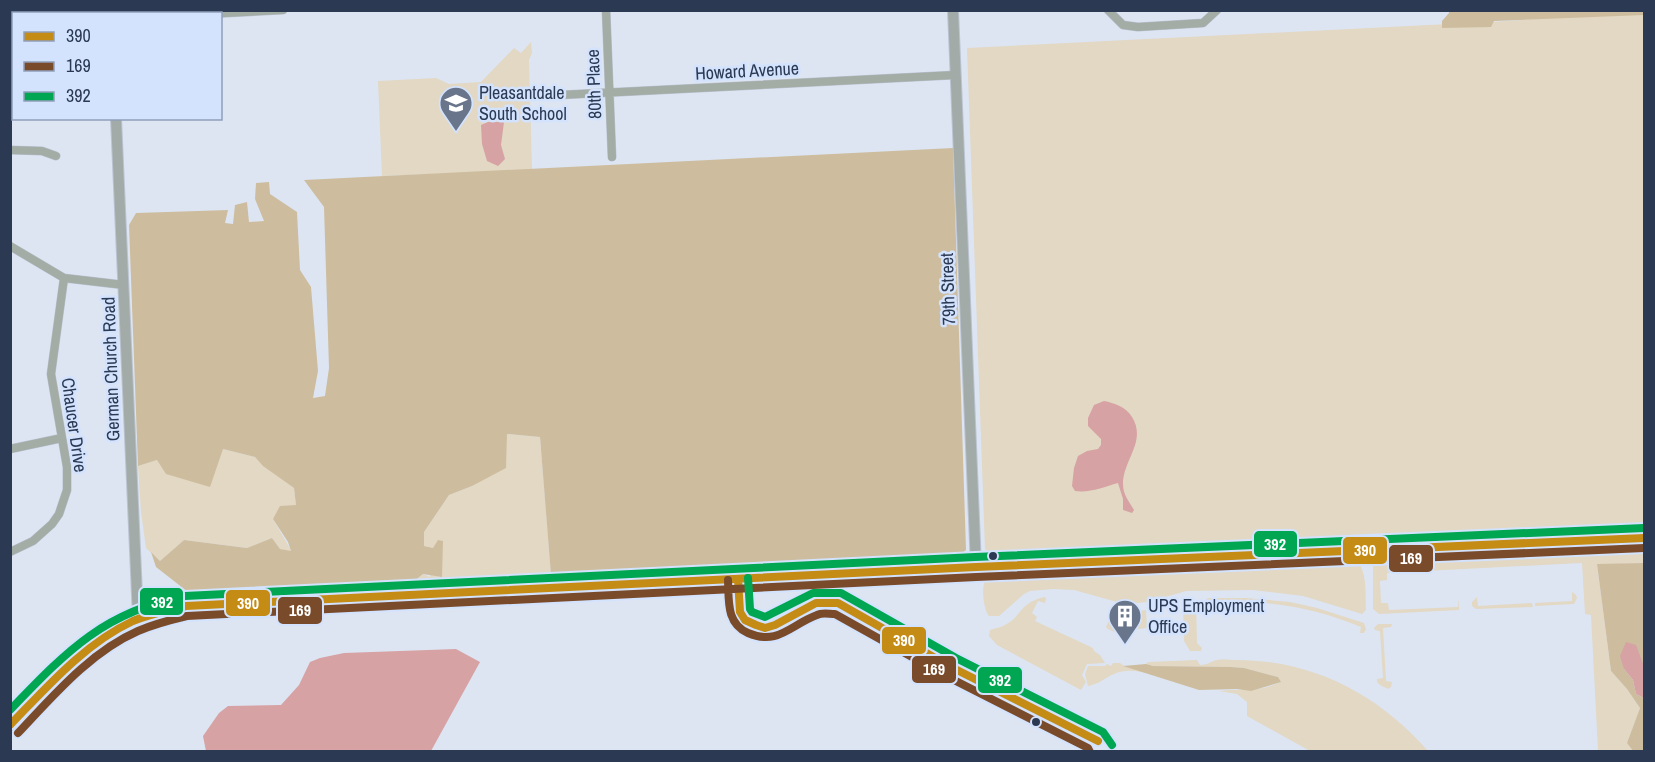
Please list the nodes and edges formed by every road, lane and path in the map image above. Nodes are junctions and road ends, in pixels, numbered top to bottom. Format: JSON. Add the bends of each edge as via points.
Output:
{"nodes":[{"id":1,"x":283,"y":10,"type":"edge"},
{"id":2,"x":606,"y":10,"type":"edge"},
{"id":3,"x":953,"y":10,"type":"edge"},
{"id":4,"x":1108,"y":10,"type":"edge"},
{"id":5,"x":1217,"y":10,"type":"edge"},
{"id":6,"x":222,"y":13,"type":"edge"},
{"id":7,"x":955,"y":75,"type":"junction"},
{"id":8,"x":609,"y":93,"type":"junction"},
{"id":9,"x":540,"y":96,"type":"dead end"},
{"id":10,"x":116,"y":120,"type":"edge"},
{"id":11,"x":10,"y":150,"type":"edge"},
{"id":12,"x":56,"y":156,"type":"dead end"},
{"id":13,"x":612,"y":157,"type":"dead end"},
{"id":14,"x":10,"y":246,"type":"edge"},
{"id":15,"x":64,"y":278,"type":"junction"},
{"id":16,"x":124,"y":285,"type":"junction"},
{"id":17,"x":62,"y":438,"type":"junction"},
{"id":18,"x":10,"y":449,"type":"edge"},
{"id":19,"x":1644,"y":538,"type":"edge"},
{"id":20,"x":10,"y":552,"type":"edge"},
{"id":21,"x":976,"y":567,"type":"junction"},
{"id":22,"x":138,"y":618,"type":"junction"},
{"id":23,"x":10,"y":726,"type":"edge"}],
"edges":[{"from":1,"to":6,"type":"street"},
{"from":2,"to":8,"type":"street","name":"80th Place"},
{"from":3,"to":7,"type":"main road","name":"79th Street"},
{"from":4,"to":5,"type":"street","via":[[1123,25],[1138,27],[1203,23]]},
{"from":7,"to":8,"type":"street","name":"Howard Avenue"},
{"from":7,"to":21,"type":"main road","name":"79th Street"},
{"from":8,"to":9,"type":"street","name":"Howard Avenue"},
{"from":8,"to":13,"type":"street","name":"80th Place"},
{"from":10,"to":16,"type":"main road","name":"German Church Road"},
{"from":11,"to":12,"type":"street","via":[[42,151]]},
{"from":14,"to":15,"type":"street"},
{"from":15,"to":16,"type":"street"},
{"from":15,"to":17,"type":"street","name":"Chaucer Drive","via":[[51,374]]},
{"from":16,"to":22,"type":"main road","name":"German Church Road"},
{"from":17,"to":18,"type":"street"},
{"from":17,"to":20,"type":"street","name":"Chaucer Drive","via":[[68,477],[59,514],[45,532]]},
{"from":19,"to":21,"type":"main road"},
{"from":21,"to":22,"type":"main road","via":[[209,604],[164,609]]},
{"from":22,"to":23,"type":"main road","via":[[88,649]]}]}
